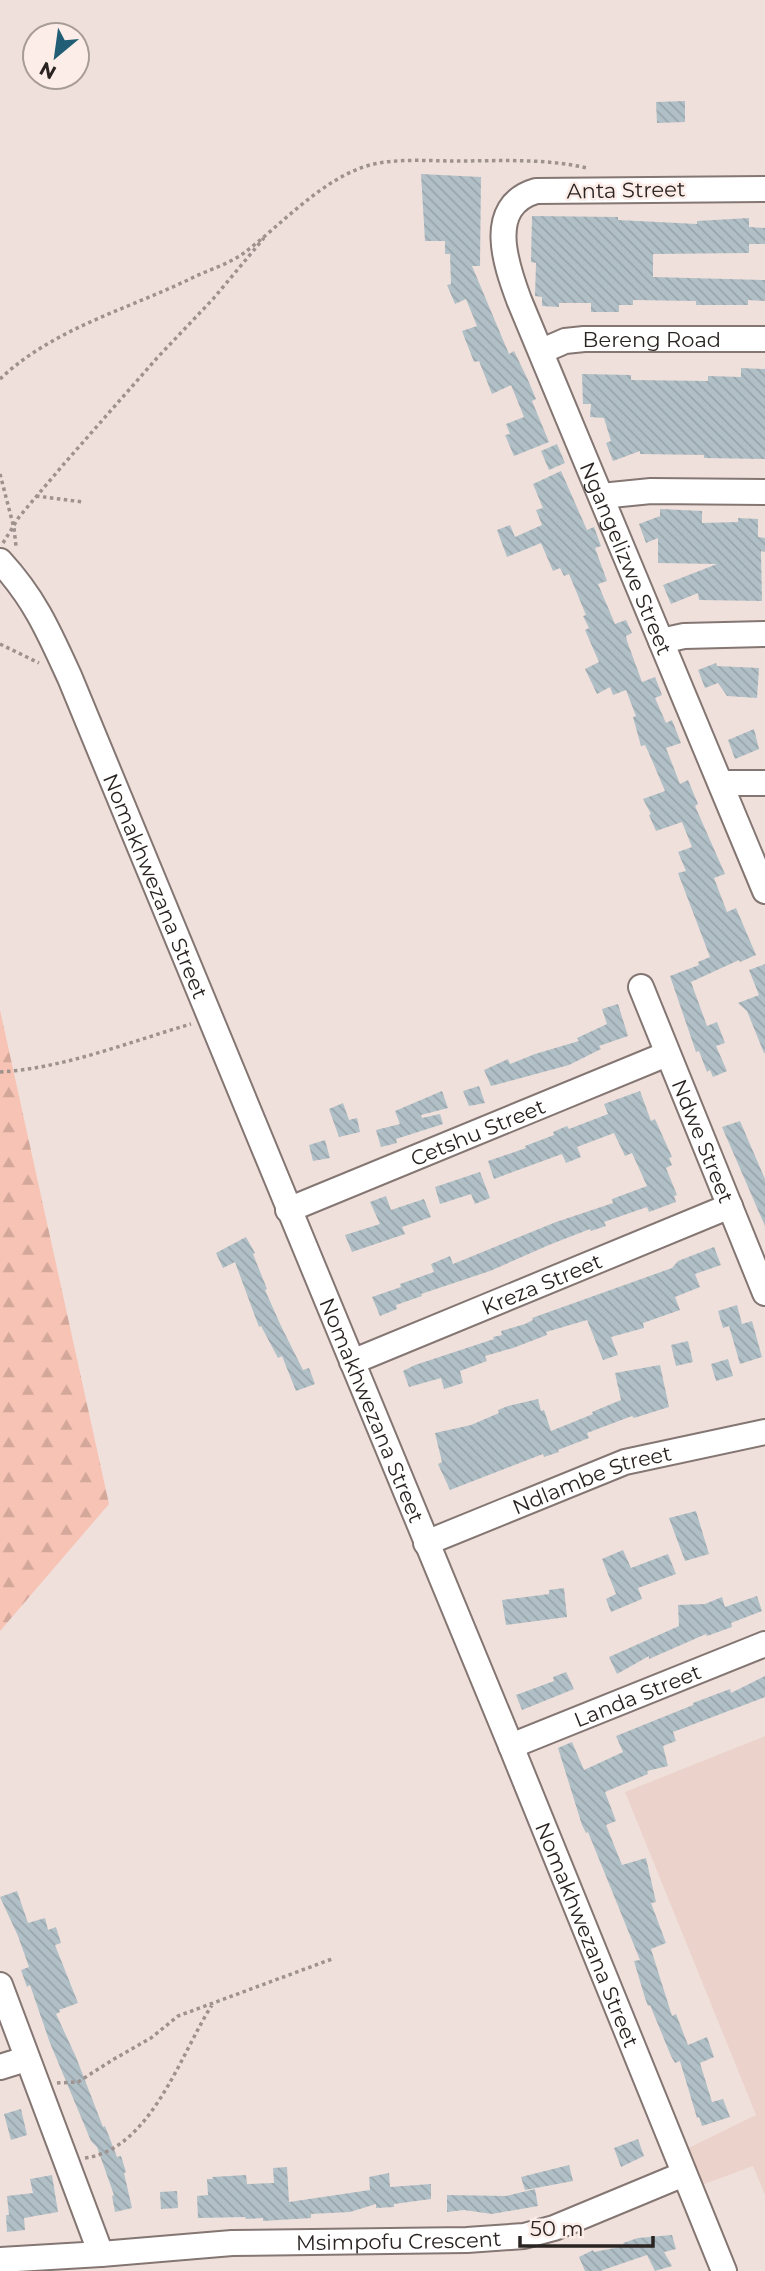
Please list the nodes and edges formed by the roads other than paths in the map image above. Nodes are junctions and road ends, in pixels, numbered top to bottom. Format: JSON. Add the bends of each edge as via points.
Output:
{"nodes":[{"id":1,"x":765,"y":189,"type":"edge"},
{"id":2,"x":504,"y":224,"type":"joint"},
{"id":3,"x":765,"y":339,"type":"edge"},
{"id":4,"x":542,"y":351,"type":"junction"},
{"id":5,"x":765,"y":492,"type":"edge"},
{"id":6,"x":601,"y":496,"type":"junction"},
{"id":7,"x":9,"y":557,"type":"edge"},
{"id":8,"x":765,"y":635,"type":"edge"},
{"id":9,"x":660,"y":641,"type":"junction"},
{"id":10,"x":722,"y":783,"type":"junction"},
{"id":11,"x":765,"y":783,"type":"edge"},
{"id":12,"x":765,"y":891,"type":"edge"},
{"id":13,"x":641,"y":987,"type":"dead end"},
{"id":14,"x":667,"y":1054,"type":"junction"},
{"id":15,"x":730,"y":1206,"type":"junction"},
{"id":16,"x":288,"y":1210,"type":"junction"},
{"id":17,"x":765,"y":1293,"type":"edge"},
{"id":18,"x":352,"y":1362,"type":"junction"},
{"id":19,"x":765,"y":1433,"type":"edge"},
{"id":20,"x":426,"y":1543,"type":"junction"},
{"id":21,"x":765,"y":1644,"type":"edge"},
{"id":22,"x":511,"y":1746,"type":"junction"},
{"id":23,"x":0,"y":1984,"type":"edge"},
{"id":24,"x":0,"y":2067,"type":"edge"},
{"id":25,"x":29,"y":2067,"type":"junction"},
{"id":26,"x":684,"y":2174,"type":"junction"},
{"id":27,"x":101,"y":2255,"type":"junction"},
{"id":28,"x":0,"y":2260,"type":"edge"},
{"id":29,"x":724,"y":2271,"type":"edge"}],
"edges":[{"from":1,"to":2,"type":"street","name":"Anta Street","via":[[536,191],[514,203]]},
{"from":2,"to":4,"type":"street","name":"Ngangelizwe Street","via":[[509,273]]},
{"from":3,"to":4,"type":"street","name":"Bereng Road","via":[[584,339]]},
{"from":4,"to":6,"type":"street","name":"Ngangelizwe Street"},
{"from":5,"to":6,"type":"street","via":[[651,491]]},
{"from":6,"to":9,"type":"street","name":"Ngangelizwe Street"},
{"from":7,"to":16,"type":"street","name":"Nomakhwezana Street","via":[[70,678]]},
{"from":8,"to":9,"type":"street","via":[[684,636]]},
{"from":9,"to":10,"type":"street","name":"Ngangelizwe Street"},
{"from":10,"to":11,"type":"street"},
{"from":10,"to":12,"type":"street","name":"Ngangelizwe Street"},
{"from":13,"to":14,"type":"street","name":"Ndwe Street"},
{"from":14,"to":15,"type":"street","name":"Ndwe Street"},
{"from":14,"to":16,"type":"street","name":"Cetshu Street"},
{"from":15,"to":17,"type":"street","name":"Ndwe Street"},
{"from":15,"to":18,"type":"street","name":"Kreza Street"},
{"from":16,"to":18,"type":"street","name":"Nomakhwezana Street"},
{"from":18,"to":20,"type":"street","name":"Nomakhwezana Street"},
{"from":19,"to":20,"type":"street","name":"Ndlambe Street","via":[[625,1462]]},
{"from":20,"to":22,"type":"street","name":"Nomakhwezana Street"},
{"from":21,"to":22,"type":"street","name":"Landa Street"},
{"from":22,"to":26,"type":"street","name":"Nomakhwezana Street"},
{"from":23,"to":25,"type":"street"},
{"from":24,"to":25,"type":"street"},
{"from":25,"to":27,"type":"street"},
{"from":26,"to":27,"type":"street","name":"Msimpofu Crescent","via":[[524,2236],[232,2243]]},
{"from":26,"to":29,"type":"street","name":"Nomakhwezana Street"},
{"from":27,"to":28,"type":"street","name":"Msimpofu Crescent"}]}
